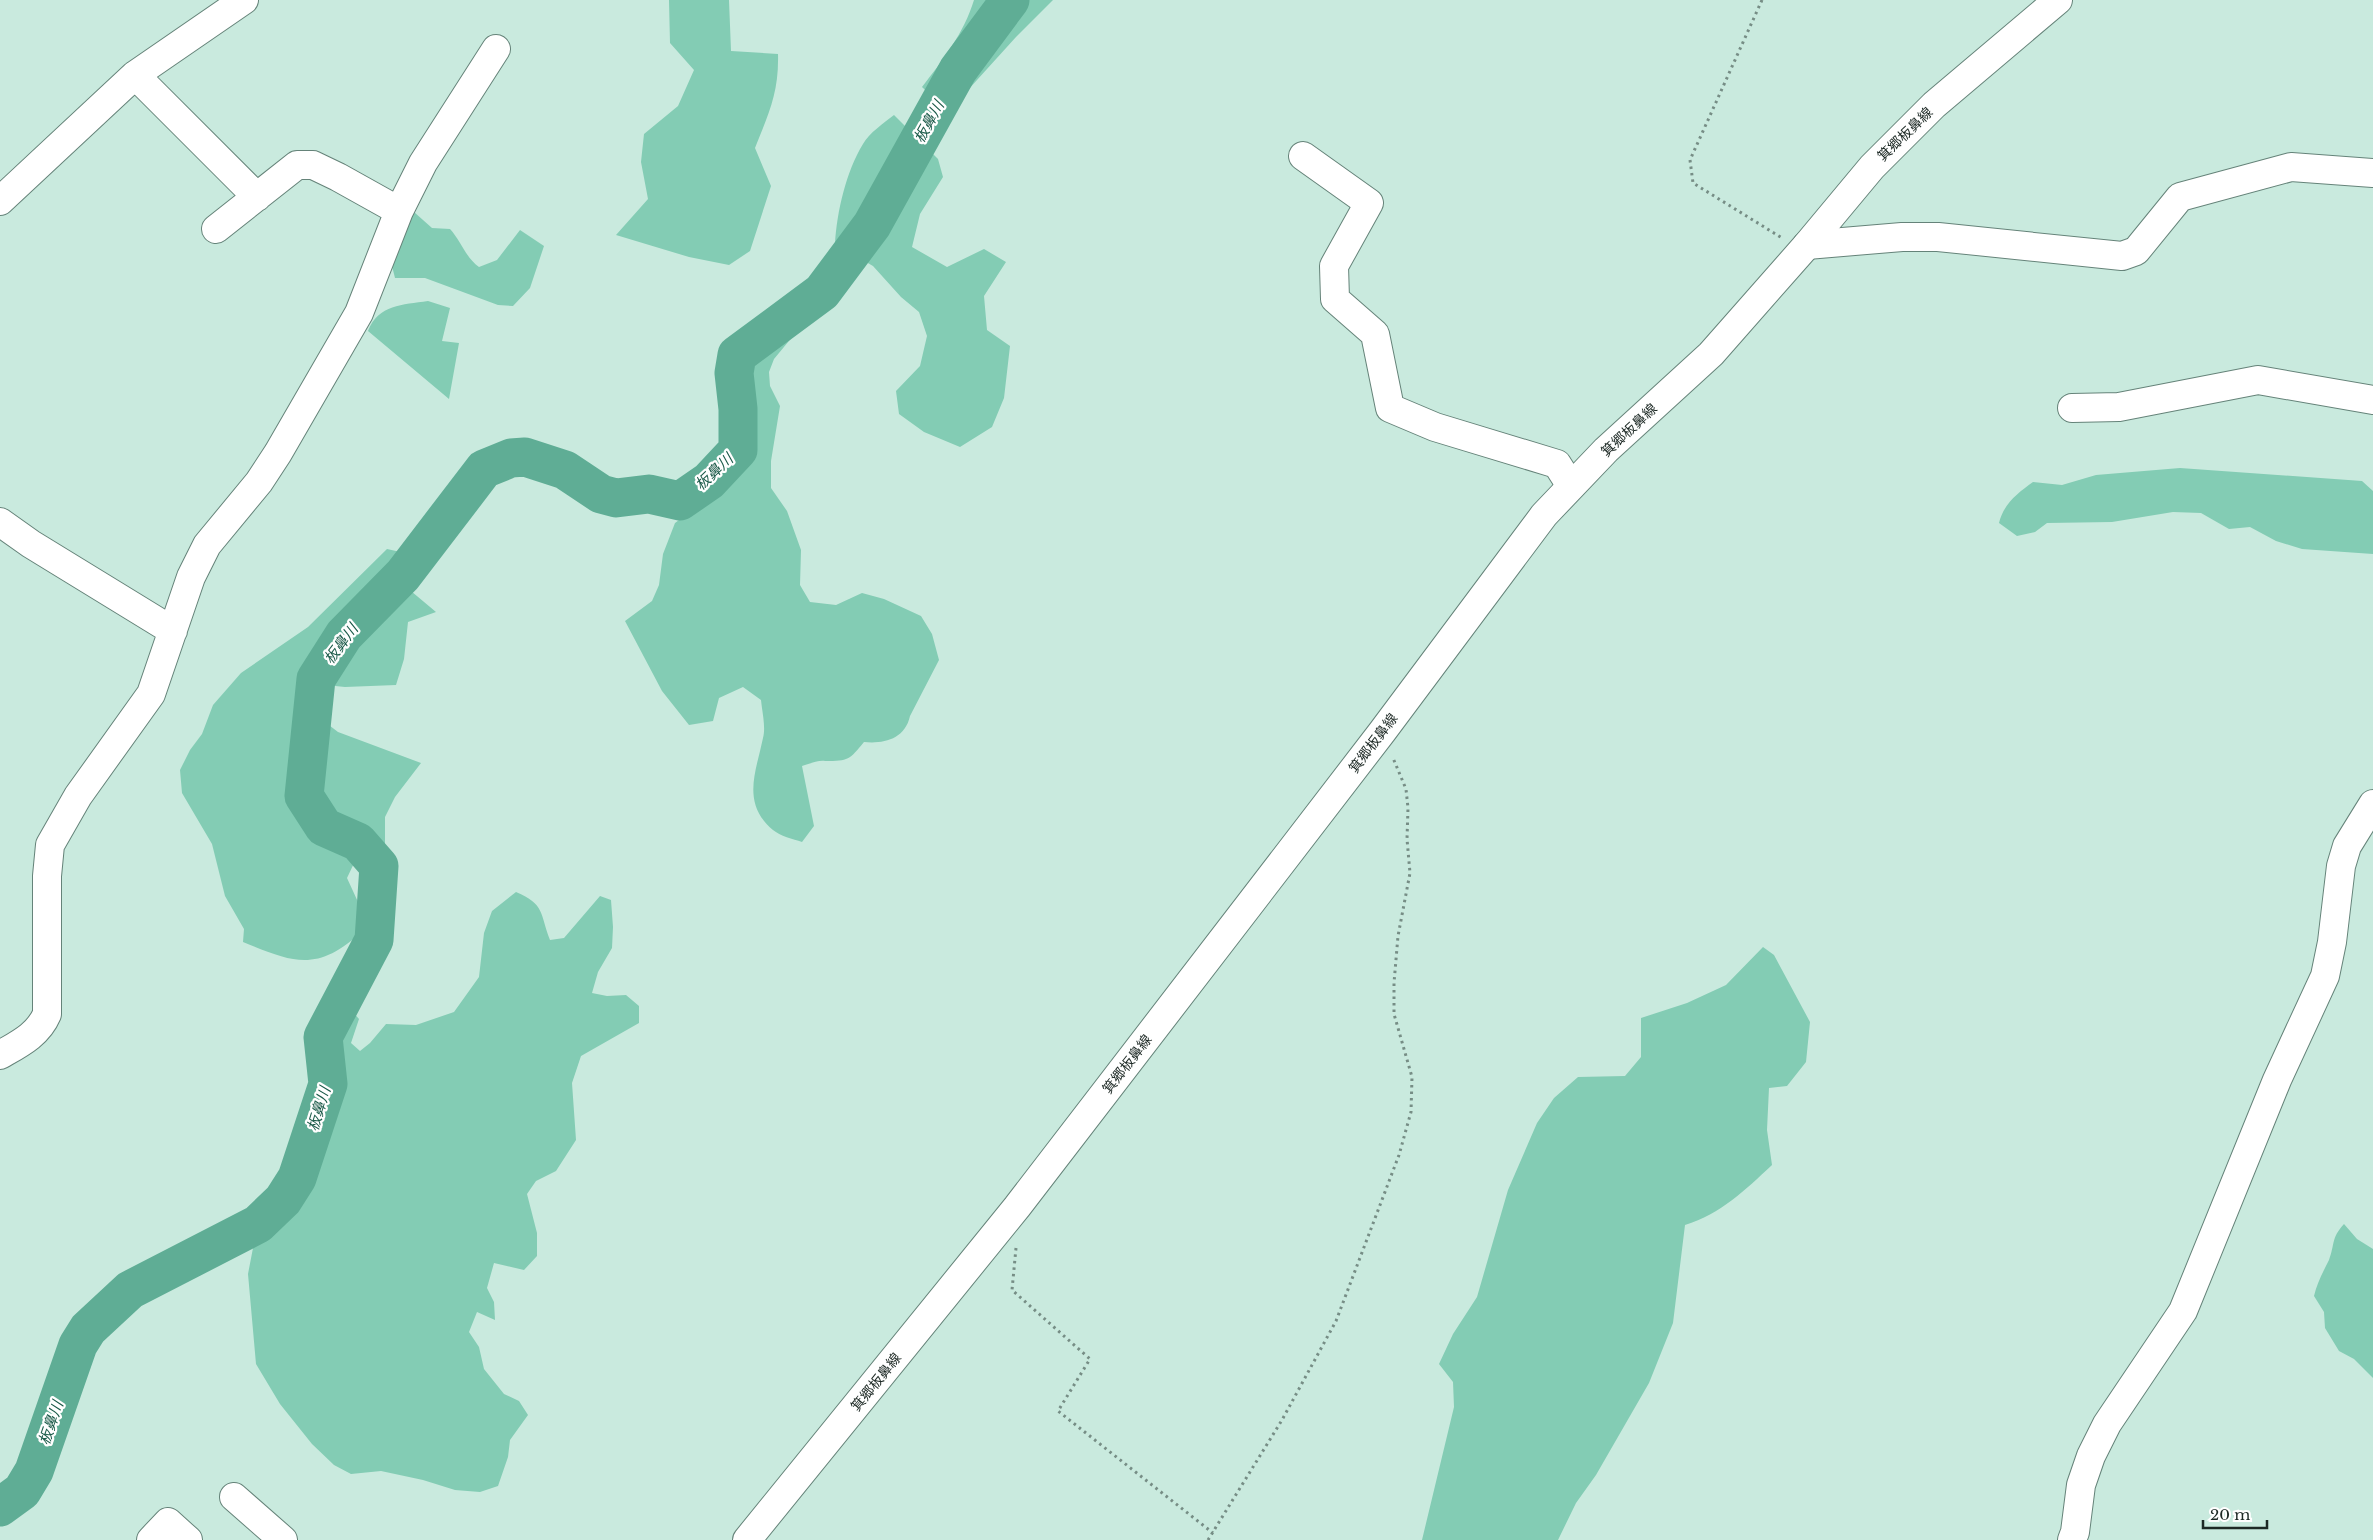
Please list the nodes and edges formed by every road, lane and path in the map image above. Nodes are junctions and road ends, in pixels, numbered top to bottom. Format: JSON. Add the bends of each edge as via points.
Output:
{"nodes":[{"id":1,"x":244,"y":0,"type":"edge"},
{"id":2,"x":1762,"y":0,"type":"edge"},
{"id":3,"x":2058,"y":0,"type":"edge"},
{"id":4,"x":496,"y":50,"type":"dead end"},
{"id":5,"x":135,"y":75,"type":"junction"},
{"id":6,"x":1304,"y":156,"type":"dead end"},
{"id":7,"x":2373,"y":173,"type":"edge"},
{"id":8,"x":257,"y":196,"type":"junction"},
{"id":9,"x":0,"y":201,"type":"edge"},
{"id":10,"x":399,"y":211,"type":"junction"},
{"id":11,"x":216,"y":228,"type":"dead end"},
{"id":12,"x":1804,"y":248,"type":"junction"},
{"id":13,"x":2373,"y":400,"type":"edge"},
{"id":14,"x":2072,"y":408,"type":"dead end"},
{"id":15,"x":1571,"y":486,"type":"junction"},
{"id":16,"x":0,"y":522,"type":"edge"},
{"id":17,"x":173,"y":631,"type":"junction"},
{"id":18,"x":1382,"y":732,"type":"junction"},
{"id":19,"x":2373,"y":804,"type":"edge"},
{"id":20,"x":0,"y":1056,"type":"edge"},
{"id":21,"x":1008,"y":1219,"type":"junction"},
{"id":22,"x":234,"y":1497,"type":"dead end"},
{"id":23,"x":1212,"y":1533,"type":"junction"},
{"id":24,"x":151,"y":1540,"type":"edge"},
{"id":25,"x":188,"y":1540,"type":"edge"},
{"id":26,"x":283,"y":1540,"type":"edge"},
{"id":27,"x":747,"y":1540,"type":"edge"},
{"id":28,"x":1208,"y":1540,"type":"edge"},
{"id":29,"x":2072,"y":1540,"type":"edge"}],
"edges":[{"from":1,"to":5,"type":"street"},
{"from":2,"to":12,"type":"path","via":[[1690,160],[1693,183]]},
{"from":3,"to":12,"type":"street","name":"箕郷板鼻線","via":[[1927,112],[1872,167]]},
{"from":4,"to":10,"type":"street","via":[[423,163]]},
{"from":5,"to":8,"type":"street"},
{"from":5,"to":9,"type":"street"},
{"from":6,"to":15,"type":"street","via":[[1369,203],[1334,266],[1335,299],[1375,334],[1390,408],[1436,427],[1557,464]]},
{"from":7,"to":12,"type":"street","via":[[2291,167],[2180,197],[2136,251],[2122,256],[1938,237],[1902,237]]},
{"from":8,"to":10,"type":"street","via":[[297,165],[313,165]]},
{"from":8,"to":11,"type":"street"},
{"from":10,"to":17,"type":"street","via":[[358,313],[278,453],[259,482],[207,545],[191,577]]},
{"from":12,"to":15,"type":"street","name":"箕郷板鼻線","via":[[1711,354]]},
{"from":13,"to":14,"type":"street","via":[[2258,380],[2118,407]]},
{"from":15,"to":18,"type":"street","name":"箕郷板鼻線","via":[[1489,586]]},
{"from":16,"to":17,"type":"street"},
{"from":17,"to":20,"type":"street","via":[[151,694],[78,796],[50,845],[46,1014],[41,1027]]},
{"from":18,"to":21,"type":"street","name":"箕郷板鼻線"},
{"from":18,"to":23,"type":"path","via":[[1406,789],[1408,808],[1406,839],[1410,873],[1398,936],[1394,983],[1397,1028],[1412,1078],[1412,1112],[1336,1321],[1282,1420]]},
{"from":19,"to":29,"type":"street","via":[[2347,846],[2341,866],[2325,976],[2277,1080],[2184,1311],[2107,1424],[2091,1456],[2081,1485]]},
{"from":21,"to":23,"type":"path","via":[[1016,1239],[1012,1290],[1090,1359],[1058,1411]]},
{"from":21,"to":27,"type":"street","name":"箕郷板鼻線"},
{"from":22,"to":26,"type":"street"},
{"from":23,"to":28,"type":"path"},
{"from":24,"to":25,"type":"street","via":[[168,1522]]}]}
